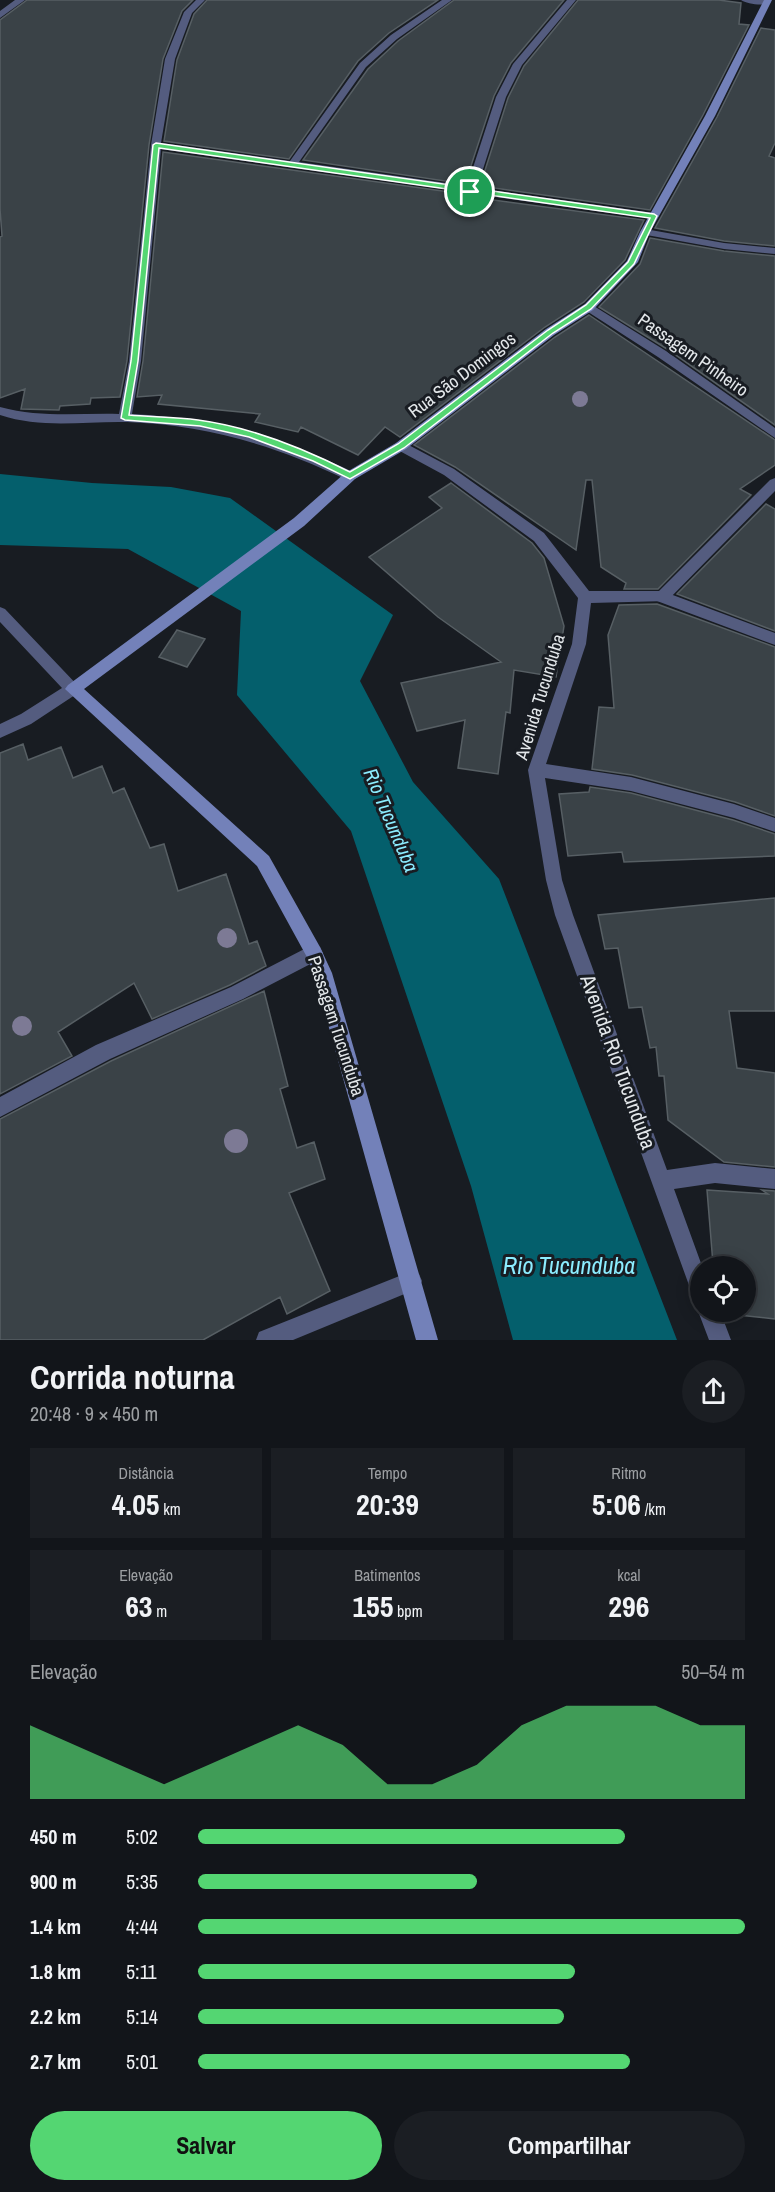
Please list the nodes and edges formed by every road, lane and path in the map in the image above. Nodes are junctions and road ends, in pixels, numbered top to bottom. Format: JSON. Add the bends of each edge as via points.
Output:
{"nodes":[{"id":1,"x":201,"y":0,"type":"edge"},
{"id":2,"x":448,"y":0,"type":"edge"},
{"id":3,"x":572,"y":0,"type":"edge"},
{"id":4,"x":745,"y":0,"type":"edge"},
{"id":5,"x":768,"y":1,"type":"edge"},
{"id":6,"x":19,"y":2,"type":"edge"},
{"id":7,"x":0,"y":15,"type":"edge"},
{"id":8,"x":156,"y":145,"type":"junction"},
{"id":9,"x":293,"y":164,"type":"junction"},
{"id":10,"x":470,"y":192,"type":"junction"},
{"id":11,"x":654,"y":216,"type":"junction"},
{"id":12,"x":645,"y":232,"type":"junction"},
{"id":13,"x":775,"y":251,"type":"edge"},
{"id":14,"x":589,"y":307,"type":"junction"},
{"id":15,"x":0,"y":411,"type":"edge"},
{"id":16,"x":125,"y":418,"type":"junction"},
{"id":17,"x":775,"y":435,"type":"edge"},
{"id":18,"x":401,"y":446,"type":"junction"},
{"id":19,"x":350,"y":476,"type":"junction"},
{"id":20,"x":775,"y":483,"type":"edge"},
{"id":21,"x":585,"y":597,"type":"junction"},
{"id":22,"x":662,"y":597,"type":"junction"},
{"id":23,"x":0,"y":613,"type":"edge"},
{"id":24,"x":775,"y":639,"type":"edge"},
{"id":25,"x":73,"y":688,"type":"junction"},
{"id":26,"x":0,"y":731,"type":"edge"},
{"id":27,"x":536,"y":770,"type":"junction"},
{"id":28,"x":775,"y":825,"type":"edge"},
{"id":29,"x":547,"y":833,"type":"joint"},
{"id":30,"x":314,"y":953,"type":"junction"},
{"id":31,"x":0,"y":1107,"type":"edge"},
{"id":32,"x":775,"y":1179,"type":"edge"},
{"id":33,"x":660,"y":1181,"type":"junction"},
{"id":34,"x":690,"y":1261,"type":"edge"},
{"id":35,"x":412,"y":1281,"type":"junction"},
{"id":36,"x":713,"y":1322,"type":"edge"},
{"id":37,"x":267,"y":1340,"type":"edge"},
{"id":38,"x":427,"y":1340,"type":"edge"},
{"id":39,"x":720,"y":1340,"type":"edge"}],
"edges":[{"from":1,"to":8,"type":"street","via":[[188,12],[170,59]]},
{"from":2,"to":9,"type":"street","via":[[394,37],[363,65]]},
{"from":3,"to":10,"type":"street","via":[[518,64],[501,97]]},
{"from":4,"to":5,"type":"street"},
{"from":5,"to":11,"type":"street","name":"Rua São Domingos"},
{"from":6,"to":7,"type":"street"},
{"from":8,"to":9,"type":"street"},
{"from":8,"to":16,"type":"street","via":[[135,361]]},
{"from":9,"to":10,"type":"street"},
{"from":10,"to":11,"type":"street"},
{"from":11,"to":12,"type":"street","name":"Rua São Domingos"},
{"from":12,"to":13,"type":"street"},
{"from":12,"to":14,"type":"street","name":"Rua São Domingos","via":[[632,262]]},
{"from":14,"to":17,"type":"street","name":"Passagem Pinheiro"},
{"from":14,"to":18,"type":"street","name":"Rua São Domingos","via":[[550,332]]},
{"from":15,"to":16,"type":"street","via":[[17,418],[59,421]]},
{"from":16,"to":19,"type":"street","via":[[200,423],[250,434]]},
{"from":18,"to":19,"type":"street","name":"Rua São Domingos"},
{"from":18,"to":21,"type":"street","via":[[449,472],[539,537]]},
{"from":19,"to":25,"type":"street","name":"Rua São Domingos","via":[[299,522]]},
{"from":20,"to":22,"type":"street"},
{"from":21,"to":22,"type":"street"},
{"from":21,"to":27,"type":"street","name":"Avenida Tucunduba","via":[[579,644]]},
{"from":22,"to":24,"type":"street"},
{"from":23,"to":25,"type":"street","name":"Passagem Tucunduba"},
{"from":25,"to":26,"type":"street"},
{"from":25,"to":30,"type":"street","name":"Passagem Tucunduba","via":[[263,861]]},
{"from":27,"to":28,"type":"street","via":[[631,784]]},
{"from":27,"to":29,"type":"street","name":"Avenida Tucunduba"},
{"from":29,"to":33,"type":"street","name":"Avenida Rio Tucunduba","via":[[564,915]]},
{"from":30,"to":31,"type":"street","via":[[237,993],[103,1052]]},
{"from":30,"to":35,"type":"street","name":"Passagem Tucunduba"},
{"from":32,"to":33,"type":"street","via":[[715,1173]]},
{"from":33,"to":34,"type":"street","name":"Avenida Rio Tucunduba"},
{"from":35,"to":37,"type":"street"},
{"from":35,"to":38,"type":"street","name":"Passagem Tucunduba"},
{"from":36,"to":39,"type":"street"}]}
